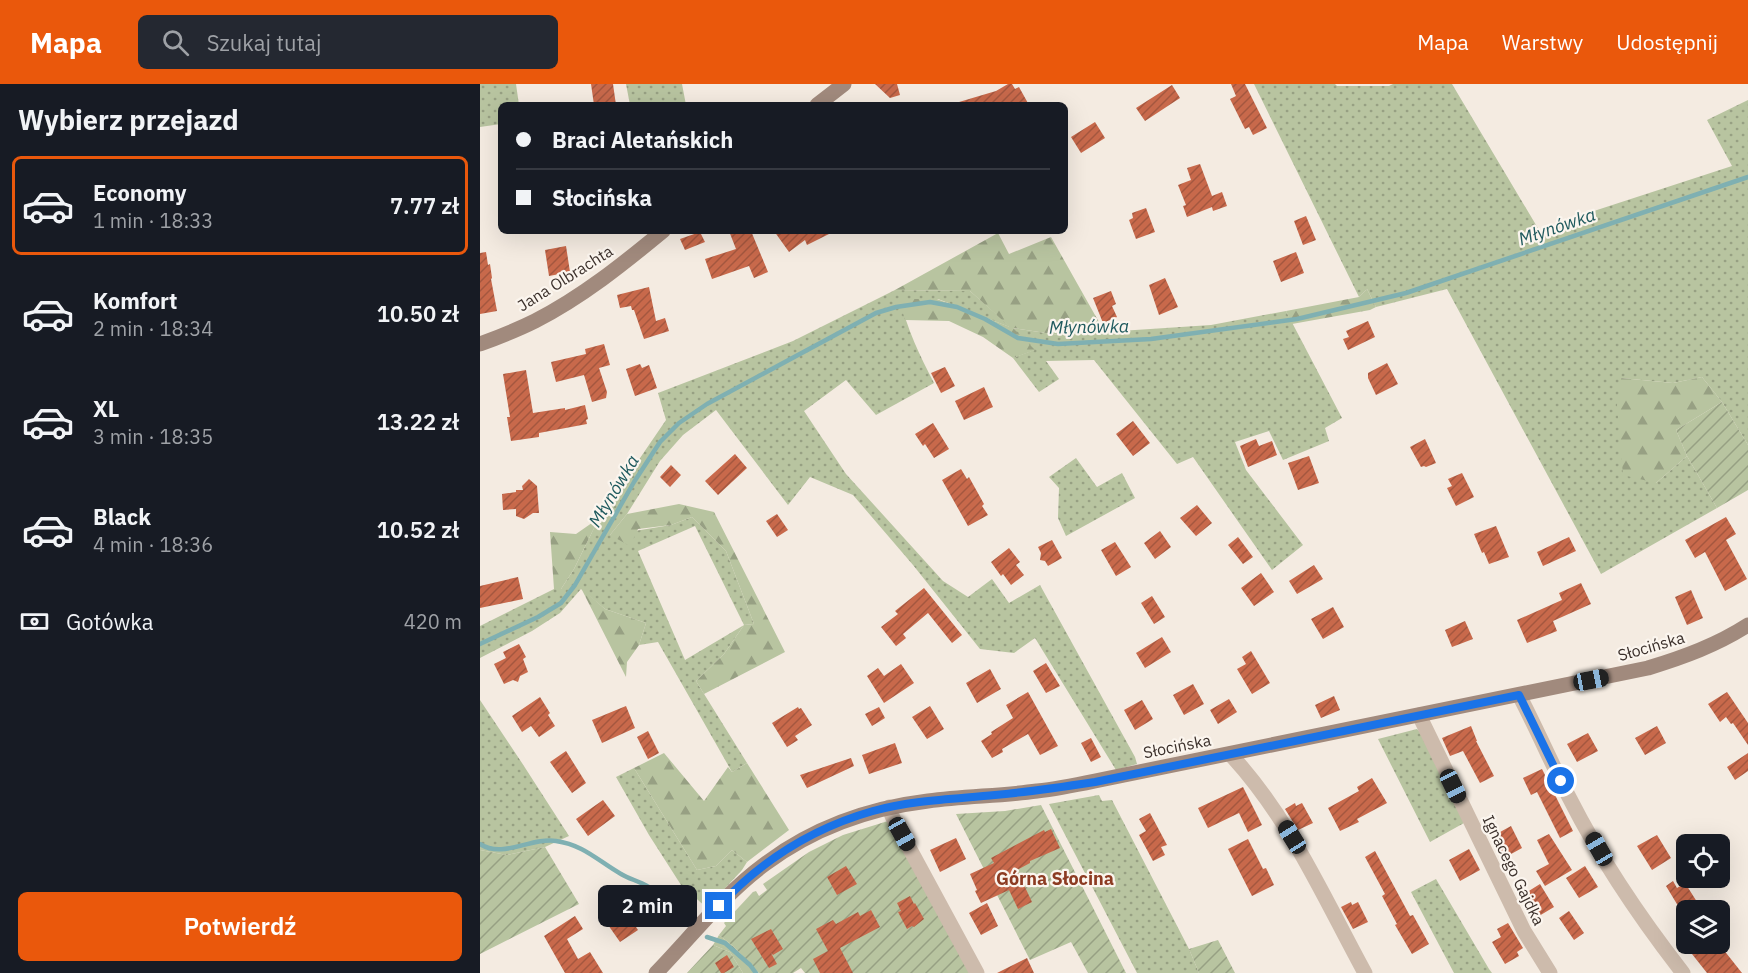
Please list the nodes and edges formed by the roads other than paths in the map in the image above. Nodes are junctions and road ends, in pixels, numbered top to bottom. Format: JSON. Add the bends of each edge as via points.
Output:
{"nodes":[{"id":1,"x":844,"y":84,"type":"edge"},
{"id":2,"x":821,"y":102,"type":"edge"},
{"id":3,"x":659,"y":234,"type":"edge"},
{"id":4,"x":480,"y":344,"type":"edge"},
{"id":5,"x":1748,"y":624,"type":"edge"},
{"id":6,"x":1519,"y":695,"type":"junction"},
{"id":7,"x":1419,"y":716,"type":"junction"},
{"id":8,"x":1230,"y":754,"type":"junction"},
{"id":9,"x":889,"y":807,"type":"junction"},
{"id":10,"x":656,"y":973,"type":"edge"},
{"id":11,"x":977,"y":973,"type":"edge"},
{"id":12,"x":1365,"y":973,"type":"edge"},
{"id":13,"x":1550,"y":973,"type":"edge"},
{"id":14,"x":1683,"y":973,"type":"edge"}],
"edges":[{"from":1,"to":2,"type":"street"},
{"from":3,"to":4,"type":"street","name":"Jana Olbrachta","via":[[573,298],[535,321]]},
{"from":5,"to":6,"type":"street","name":"Słocińska","via":[[1683,658]]},
{"from":6,"to":7,"type":"street","name":"Słocińska"},
{"from":6,"to":14,"type":"street","via":[[1570,800],[1608,865]]},
{"from":7,"to":8,"type":"street","name":"Słocińska"},
{"from":7,"to":13,"type":"street","name":"Ignacego Gajdka","via":[[1524,931]]},
{"from":8,"to":9,"type":"street","name":"Słocińska","via":[[1095,782]]},
{"from":8,"to":12,"type":"street","via":[[1292,837]]},
{"from":9,"to":10,"type":"street","name":"Słocińska","via":[[835,824],[764,865],[735,889]]},
{"from":9,"to":11,"type":"street"}]}
